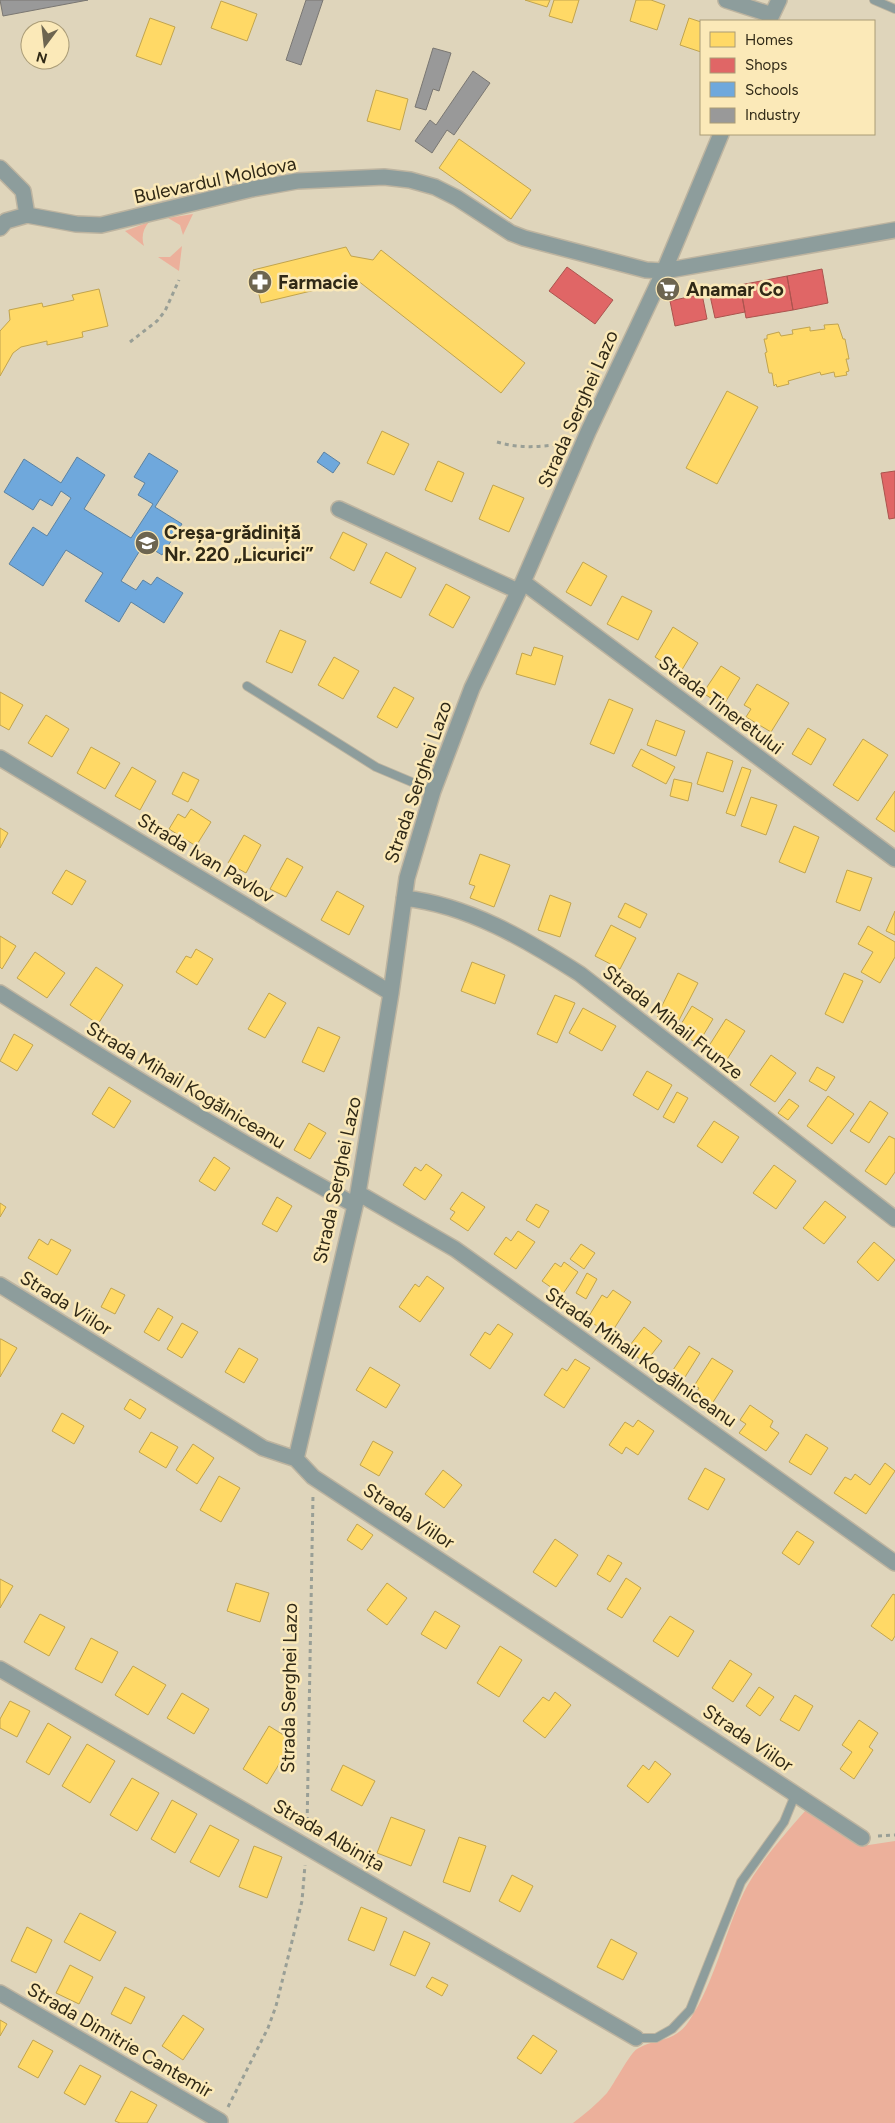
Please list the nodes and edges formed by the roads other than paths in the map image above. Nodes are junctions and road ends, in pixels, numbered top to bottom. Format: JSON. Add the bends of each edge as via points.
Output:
{"nodes":[{"id":1,"x":726,"y":0,"type":"edge"},
{"id":2,"x":779,"y":0,"type":"edge"},
{"id":3,"x":874,"y":0,"type":"edge"},
{"id":4,"x":895,"y":9,"type":"edge"},
{"id":5,"x":770,"y":18,"type":"edge"},
{"id":6,"x":721,"y":135,"type":"edge"},
{"id":7,"x":0,"y":168,"type":"edge"},
{"id":8,"x":27,"y":215,"type":"junction"},
{"id":9,"x":0,"y":228,"type":"edge"},
{"id":10,"x":895,"y":230,"type":"edge"},
{"id":11,"x":664,"y":270,"type":"junction"},
{"id":12,"x":339,"y":509,"type":"dead end"},
{"id":13,"x":521,"y":586,"type":"junction"},
{"id":14,"x":247,"y":686,"type":"dead end"},
{"id":15,"x":0,"y":758,"type":"edge"},
{"id":16,"x":432,"y":791,"type":"junction"},
{"id":17,"x":895,"y":859,"type":"edge"},
{"id":18,"x":404,"y":898,"type":"junction"},
{"id":19,"x":0,"y":993,"type":"edge"},
{"id":20,"x":391,"y":993,"type":"junction"},
{"id":21,"x":356,"y":1199,"type":"junction"},
{"id":22,"x":895,"y":1219,"type":"edge"},
{"id":23,"x":0,"y":1285,"type":"edge"},
{"id":24,"x":296,"y":1459,"type":"junction"},
{"id":25,"x":895,"y":1563,"type":"edge"},
{"id":26,"x":0,"y":1669,"type":"edge"},
{"id":27,"x":791,"y":1791,"type":"junction"},
{"id":28,"x":862,"y":1838,"type":"dead end"},
{"id":29,"x":0,"y":1993,"type":"edge"},
{"id":30,"x":636,"y":2038,"type":"joint"},
{"id":31,"x":220,"y":2122,"type":"edge"}],
"edges":[{"from":1,"to":5,"type":"street"},
{"from":2,"to":5,"type":"street"},
{"from":3,"to":4,"type":"lane"},
{"from":6,"to":11,"type":"street","name":"Strada Serghei Lazo"},
{"from":7,"to":8,"type":"street","via":[[23,191]]},
{"from":8,"to":9,"type":"street","via":[[6,221]]},
{"from":8,"to":11,"type":"street","name":"Bulevardul Moldova","via":[[101,225],[298,180],[384,177],[435,187],[524,238],[646,270]]},
{"from":10,"to":11,"type":"street"},
{"from":11,"to":13,"type":"street","name":"Strada Serghei Lazo","via":[[583,441]]},
{"from":12,"to":13,"type":"street","name":"Strada Tineretului"},
{"from":13,"to":16,"type":"street","name":"Strada Serghei Lazo","via":[[472,688]]},
{"from":13,"to":17,"type":"street","name":"Strada Tineretului"},
{"from":14,"to":16,"type":"lane","via":[[376,767]]},
{"from":15,"to":20,"type":"street","name":"Strada Ivan Pavlov"},
{"from":16,"to":18,"type":"street","name":"Strada Serghei Lazo"},
{"from":18,"to":20,"type":"street","name":"Strada Serghei Lazo"},
{"from":18,"to":22,"type":"street","name":"Strada Mihail Frunze","via":[[430,901],[466,913],[547,953],[580,974]]},
{"from":19,"to":21,"type":"street","name":"Strada Mihail Kogălniceanu","via":[[269,1159]]},
{"from":20,"to":21,"type":"street","name":"Strada Serghei Lazo"},
{"from":21,"to":24,"type":"street","name":"Strada Serghei Lazo"},
{"from":21,"to":25,"type":"street","name":"Strada Mihail Kogălniceanu","via":[[455,1249]]},
{"from":23,"to":24,"type":"street","name":"Strada Viilor","via":[[263,1448]]},
{"from":24,"to":27,"type":"street","name":"Strada Viilor","via":[[313,1477]]},
{"from":26,"to":30,"type":"street","name":"Strada Albinița"},
{"from":27,"to":28,"type":"street","name":"Strada Viilor"},
{"from":27,"to":30,"type":"lane","name":"Strada Viilor","via":[[793,1800],[784,1822],[741,1882],[690,2010],[672,2029],[656,2038]]},
{"from":29,"to":31,"type":"street","name":"Strada Dimitrie Cantemir"}]}
